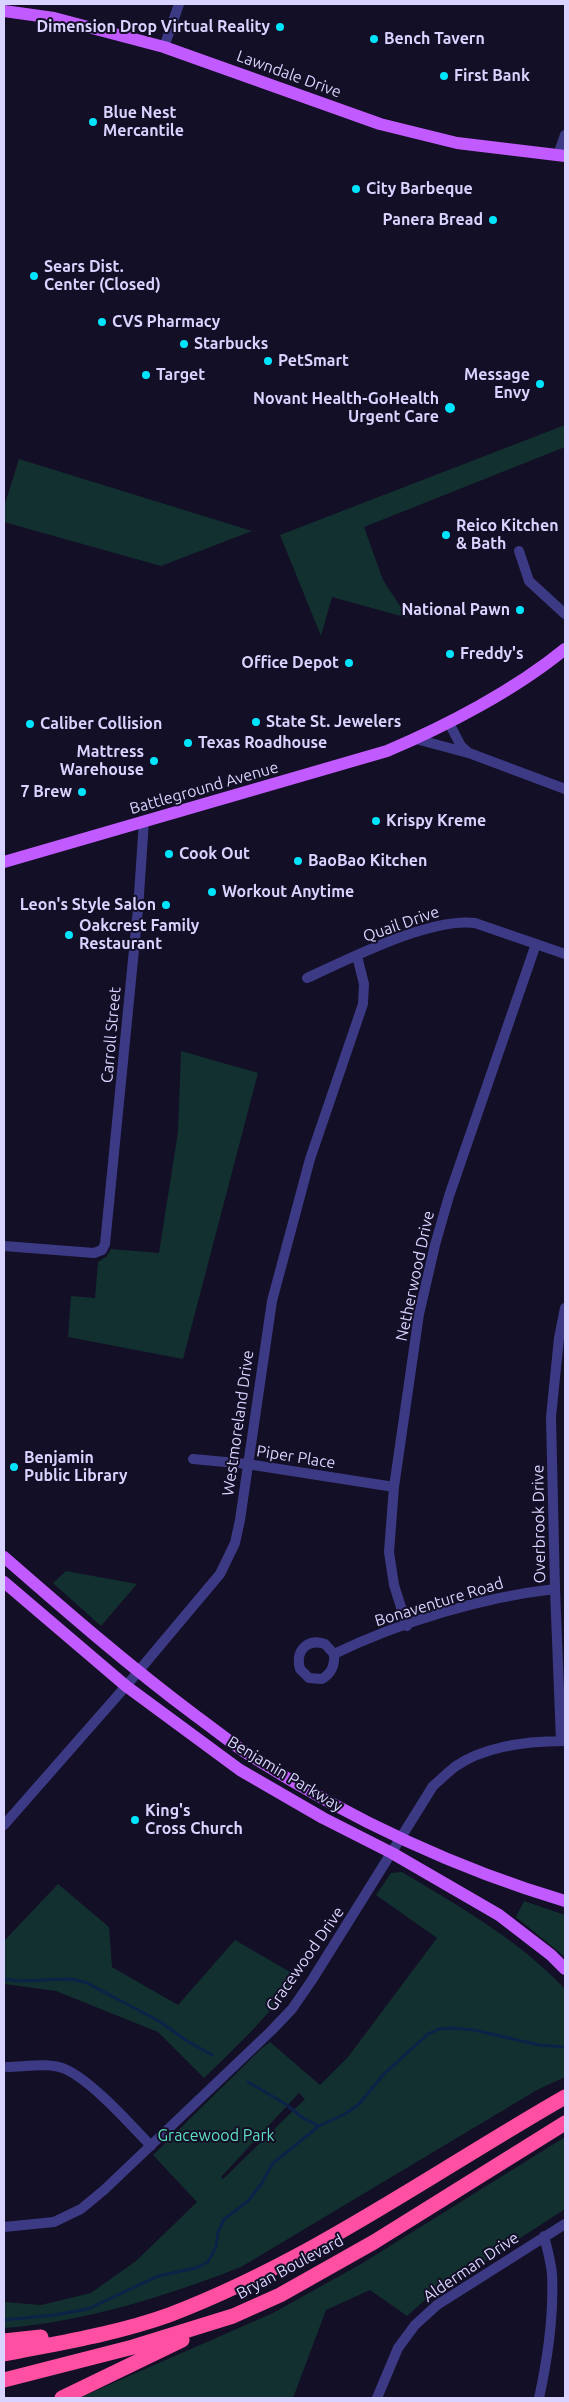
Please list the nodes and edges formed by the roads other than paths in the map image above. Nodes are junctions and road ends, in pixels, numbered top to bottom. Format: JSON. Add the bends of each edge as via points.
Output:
{"nodes":[{"id":1,"x":179,"y":4,"type":"edge"},
{"id":2,"x":4,"y":11,"type":"edge"},
{"id":3,"x":164,"y":47,"type":"junction"},
{"id":4,"x":565,"y":135,"type":"edge"},
{"id":5,"x":562,"y":155,"type":"edge"},
{"id":6,"x":519,"y":551,"type":"dead end"},
{"id":7,"x":565,"y":614,"type":"edge"},
{"id":8,"x":565,"y":649,"type":"edge"},
{"id":9,"x":448,"y":723,"type":"junction"},
{"id":10,"x":416,"y":739,"type":"junction"},
{"id":11,"x":469,"y":753,"type":"junction"},
{"id":12,"x":565,"y":789,"type":"edge"},
{"id":13,"x":144,"y":821,"type":"junction"},
{"id":14,"x":4,"y":862,"type":"edge"},
{"id":15,"x":536,"y":944,"type":"junction"},
{"id":16,"x":565,"y":954,"type":"edge"},
{"id":17,"x":357,"y":956,"type":"junction"},
{"id":18,"x":307,"y":978,"type":"dead end"},
{"id":19,"x":4,"y":1246,"type":"edge"},
{"id":20,"x":565,"y":1308,"type":"edge"},
{"id":21,"x":193,"y":1459,"type":"dead end"},
{"id":22,"x":247,"y":1464,"type":"junction"},
{"id":23,"x":394,"y":1486,"type":"junction"},
{"id":24,"x":4,"y":1557,"type":"edge"},
{"id":25,"x":4,"y":1582,"type":"edge"},
{"id":26,"x":555,"y":1589,"type":"junction"},
{"id":27,"x":406,"y":1626,"type":"junction"},
{"id":28,"x":334,"y":1654,"type":"dead end"},
{"id":29,"x":138,"y":1672,"type":"junction"},
{"id":30,"x":126,"y":1686,"type":"junction"},
{"id":31,"x":563,"y":1741,"type":"edge"},
{"id":32,"x":4,"y":1825,"type":"edge"},
{"id":33,"x":400,"y":1839,"type":"junction"},
{"id":34,"x":392,"y":1853,"type":"junction"},
{"id":35,"x":565,"y":1901,"type":"edge"},
{"id":36,"x":565,"y":1969,"type":"edge"},
{"id":37,"x":7,"y":2067,"type":"dead end"},
{"id":38,"x":565,"y":2097,"type":"edge"},
{"id":39,"x":565,"y":2123,"type":"edge"},
{"id":40,"x":151,"y":2146,"type":"junction"},
{"id":41,"x":565,"y":2224,"type":"edge"},
{"id":42,"x":4,"y":2226,"type":"edge"},
{"id":43,"x":544,"y":2236,"type":"junction"},
{"id":44,"x":182,"y":2310,"type":"junction"},
{"id":45,"x":234,"y":2316,"type":"junction"},
{"id":46,"x":4,"y":2341,"type":"edge"},
{"id":47,"x":4,"y":2354,"type":"edge"},
{"id":48,"x":4,"y":2380,"type":"edge"},
{"id":49,"x":62,"y":2398,"type":"edge"},
{"id":50,"x":377,"y":2398,"type":"edge"},
{"id":51,"x":539,"y":2398,"type":"edge"}],
"edges":[{"from":1,"to":3,"type":"street"},
{"from":2,"to":3,"type":"main road","name":"Lawndale Drive","via":[[54,18]]},
{"from":3,"to":5,"type":"main road","name":"Lawndale Drive","via":[[380,124],[457,143]]},
{"from":4,"to":5,"type":"street"},
{"from":6,"to":7,"type":"street","via":[[529,581]]},
{"from":8,"to":9,"type":"main road","name":"Battleground Avenue"},
{"from":9,"to":10,"type":"main road","name":"Battleground Avenue"},
{"from":9,"to":11,"type":"street","via":[[460,746]]},
{"from":10,"to":11,"type":"street"},
{"from":10,"to":13,"type":"main road","name":"Battleground Avenue","via":[[306,776]]},
{"from":11,"to":12,"type":"street"},
{"from":13,"to":14,"type":"main road","name":"Battleground Avenue"},
{"from":13,"to":19,"type":"street","name":"Carroll Street","via":[[107,1235],[102,1250],[94,1253]]},
{"from":15,"to":16,"type":"street","name":"Quail Drive"},
{"from":15,"to":17,"type":"street","name":"Quail Drive","via":[[462,921],[427,928]]},
{"from":15,"to":23,"type":"street","name":"Netherwood Drive","via":[[435,1245],[419,1314]]},
{"from":17,"to":18,"type":"street","name":"Quail Drive"},
{"from":17,"to":22,"type":"street","name":"Westmoreland Drive","via":[[364,984],[360,1018],[310,1159],[272,1301]]},
{"from":20,"to":26,"type":"street","name":"Overbrook Drive","via":[[551,1417]]},
{"from":21,"to":22,"type":"street","name":"Piper Place"},
{"from":22,"to":23,"type":"street","name":"Piper Place"},
{"from":22,"to":29,"type":"street","name":"Westmoreland Drive","via":[[240,1520],[228,1560],[220,1574]]},
{"from":23,"to":27,"type":"street","name":"Netherwood Drive","via":[[389,1552],[394,1585]]},
{"from":24,"to":29,"type":"main road","name":"Benjamin Parkway"},
{"from":25,"to":30,"type":"main road","name":"Benjamin Parkway"},
{"from":26,"to":27,"type":"street","name":"Bonaventure Road","via":[[484,1601]]},
{"from":26,"to":31,"type":"street","name":"Overbrook Drive"},
{"from":27,"to":28,"type":"street","name":"Bonaventure Road"},
{"from":29,"to":30,"type":"street","name":"Westmoreland Drive"},
{"from":29,"to":33,"type":"main road","name":"Benjamin Parkway","via":[[250,1755]]},
{"from":30,"to":32,"type":"street","name":"Westmoreland Drive"},
{"from":30,"to":34,"type":"main road","name":"Benjamin Parkway","via":[[240,1770]]},
{"from":31,"to":33,"type":"street","name":"Gracewood Drive","via":[[505,1746],[456,1766],[433,1786]]},
{"from":33,"to":34,"type":"street","name":"Gracewood Drive"},
{"from":33,"to":35,"type":"main road","name":"Benjamin Parkway"},
{"from":34,"to":36,"type":"main road","name":"Benjamin Parkway","via":[[499,1915]]},
{"from":34,"to":40,"type":"street","name":"Gracewood Drive","via":[[292,2009]]},
{"from":37,"to":40,"type":"street","via":[[64,2068],[106,2100]]},
{"from":38,"to":44,"type":"highway","name":"Bryan Boulevard","via":[[286,2264]]},
{"from":39,"to":45,"type":"highway","name":"Bryan Boulevard","via":[[374,2242],[280,2295]]},
{"from":40,"to":42,"type":"street","name":"Gracewood Drive","via":[[81,2209],[54,2222]]},
{"from":41,"to":43,"type":"street","name":"Alderman Drive"},
{"from":43,"to":50,"type":"street","name":"Alderman Drive","via":[[437,2305],[415,2325],[398,2348]]},
{"from":43,"to":51,"type":"street","via":[[552,2272],[552,2314]]},
{"from":44,"to":46,"type":"highway","via":[[164,2309],[53,2335]]},
{"from":44,"to":47,"type":"highway","name":"Bryan Boulevard","via":[[122,2329]]},
{"from":45,"to":48,"type":"highway","name":"Bryan Boulevard","via":[[133,2347]]},
{"from":45,"to":49,"type":"highway"}]}
